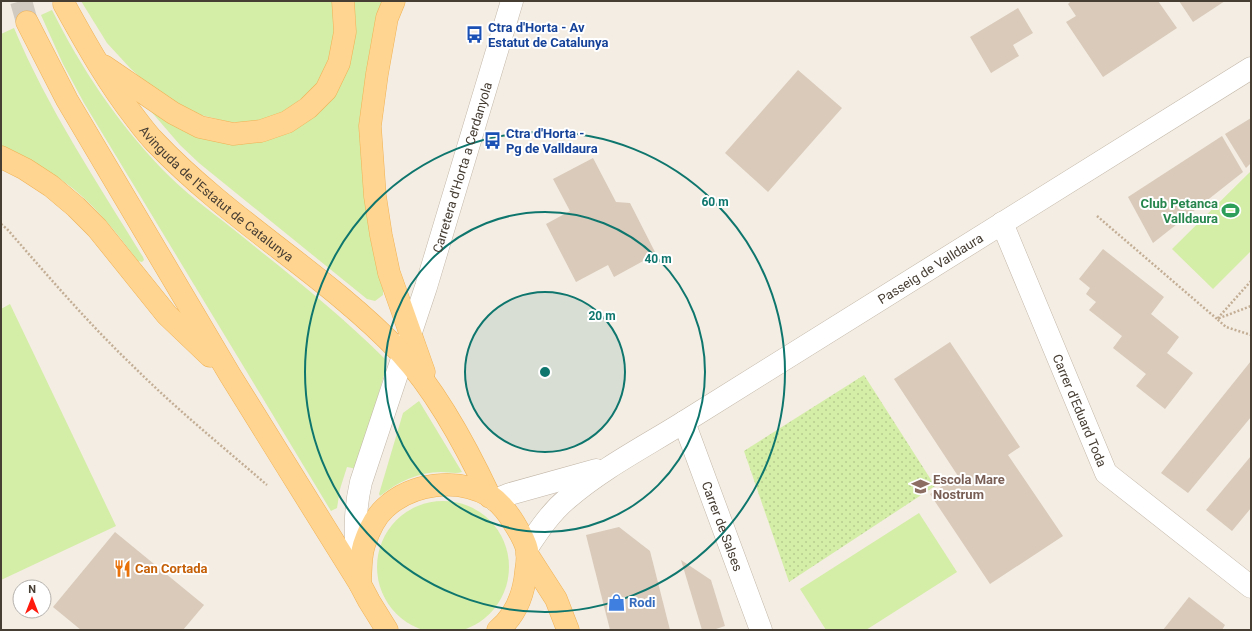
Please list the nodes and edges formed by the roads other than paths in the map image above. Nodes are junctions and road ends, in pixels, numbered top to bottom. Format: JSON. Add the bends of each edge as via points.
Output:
{"nodes":[{"id":1,"x":343,"y":1,"type":"edge"},
{"id":2,"x":394,"y":1,"type":"edge"},
{"id":3,"x":512,"y":1,"type":"edge"},
{"id":4,"x":64,"y":4,"type":"dead end"},
{"id":5,"x":27,"y":22,"type":"tunnel mouth"},
{"id":6,"x":95,"y":60,"type":"junction"},
{"id":7,"x":1251,"y":68,"type":"edge"},
{"id":8,"x":1,"y":157,"type":"edge"},
{"id":9,"x":1002,"y":223,"type":"junction"},
{"id":10,"x":410,"y":333,"type":"junction"},
{"id":11,"x":402,"y":354,"type":"junction"},
{"id":12,"x":230,"y":375,"type":"junction"},
{"id":13,"x":430,"y":387,"type":"junction"},
{"id":14,"x":684,"y":422,"type":"junction"},
{"id":15,"x":609,"y":467,"type":"junction"},
{"id":16,"x":492,"y":498,"type":"junction"},
{"id":17,"x":527,"y":551,"type":"junction"},
{"id":18,"x":360,"y":584,"type":"junction"},
{"id":19,"x":1251,"y":587,"type":"edge"},
{"id":20,"x":387,"y":630,"type":"edge"},
{"id":21,"x":498,"y":630,"type":"edge"},
{"id":22,"x":568,"y":630,"type":"edge"},
{"id":23,"x":761,"y":630,"type":"edge"}],
"edges":[{"from":1,"to":6,"type":"main road","via":[[345,32],[339,63],[326,90],[308,108],[287,122],[261,131],[233,134],[200,127],[145,96]]},
{"from":2,"to":10,"type":"main road","name":"Avinguda de l'Estatut de Catalunya","via":[[377,74],[370,126],[375,196],[381,235],[389,273]]},
{"from":3,"to":10,"type":"street","name":"Carretera d'Horta a Cerdanyola"},
{"from":4,"to":6,"type":"main road","name":"Avinguda de l'Estatut de Catalunya"},
{"from":5,"to":12,"type":"main road","name":"Avinguda de l'Estatut de Catalunya","via":[[67,100]]},
{"from":6,"to":11,"type":"main road","name":"Avinguda de l'Estatut de Catalunya","via":[[116,94],[154,141],[193,180],[349,304]]},
{"from":7,"to":9,"type":"street","name":"Passeig de Valldaura"},
{"from":8,"to":12,"type":"main road","name":"Avinguda de l'Estatut de Catalunya","via":[[45,182],[76,207],[97,228],[167,315]]},
{"from":9,"to":14,"type":"street","name":"Passeig de Valldaura"},
{"from":9,"to":19,"type":"street","name":"Carrer d'Eduard Toda","via":[[1106,473]]},
{"from":10,"to":11,"type":"street","name":"Avinguda de l'Estatut de Catalunya"},
{"from":10,"to":13,"type":"main road","name":"Avinguda de l'Estatut de Catalunya"},
{"from":11,"to":13,"type":"main road","name":"Avinguda de l'Estatut de Catalunya"},
{"from":11,"to":18,"type":"street","name":"Avinguda de l'Estatut de Catalunya","via":[[356,501],[355,542]]},
{"from":12,"to":18,"type":"main road","name":"Avinguda de l'Estatut de Catalunya"},
{"from":13,"to":16,"type":"main road","name":"Avinguda de l'Estatut de Catalunya"},
{"from":14,"to":15,"type":"street","name":"Passeig de Valldaura"},
{"from":14,"to":23,"type":"street","name":"Carrer de Salses"},
{"from":15,"to":16,"type":"street","name":"Passeig de Valldaura"},
{"from":15,"to":17,"type":"street","name":"Passeig de Valldaura","via":[[559,506],[547,519]]},
{"from":16,"to":17,"type":"main road","name":"Avinguda de l'Estatut de Catalunya","via":[[513,521]]},
{"from":16,"to":18,"type":"main road","name":"Avinguda de l'Estatut de Catalunya","via":[[465,487],[438,485],[408,493],[395,501],[384,509],[367,537],[361,556]]},
{"from":17,"to":21,"type":"main road","via":[[523,591],[518,606]]},
{"from":17,"to":22,"type":"main road","name":"Avinguda de l'Estatut de Catalunya","via":[[556,599]]},
{"from":18,"to":20,"type":"main road","name":"Avinguda de l'Estatut de Catalunya"}]}
